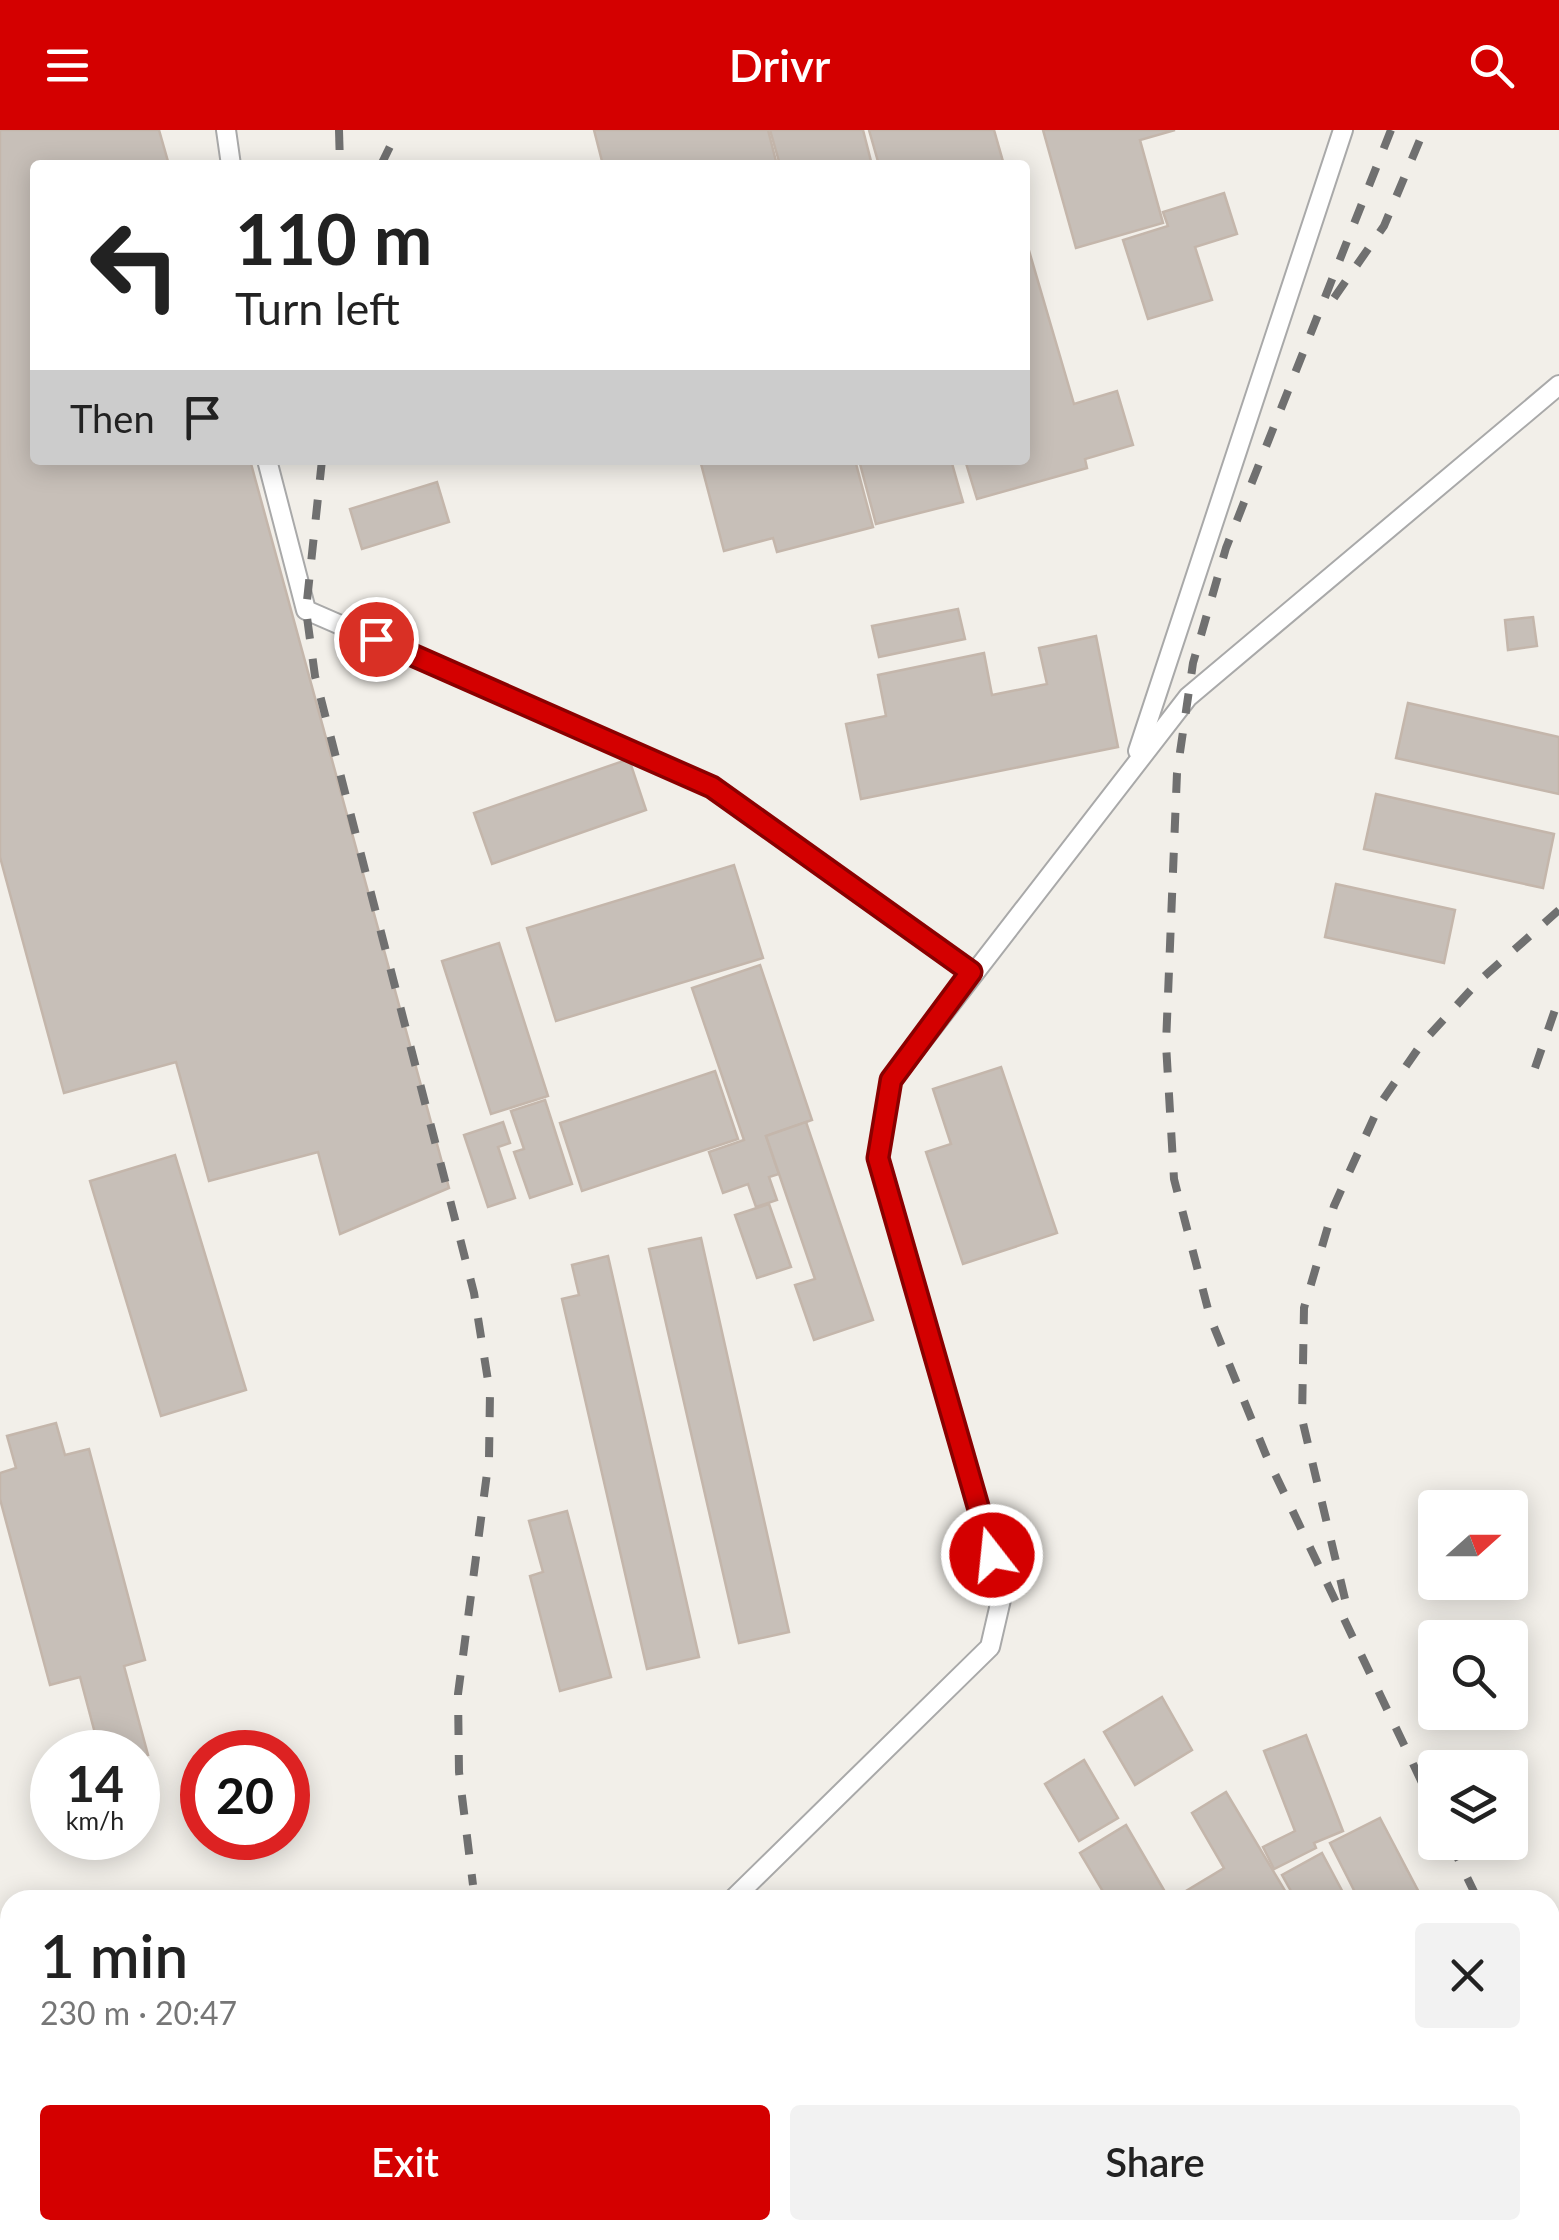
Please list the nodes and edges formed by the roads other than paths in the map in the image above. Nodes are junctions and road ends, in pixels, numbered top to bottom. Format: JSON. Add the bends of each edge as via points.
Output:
{"nodes":[{"id":1,"x":226,"y":130,"type":"edge"},
{"id":2,"x":1342,"y":130,"type":"edge"},
{"id":3,"x":230,"y":160,"type":"edge"},
{"id":4,"x":1559,"y":385,"type":"edge"},
{"id":5,"x":268,"y":465,"type":"edge"},
{"id":6,"x":1133,"y":766,"type":"junction"},
{"id":7,"x":971,"y":972,"type":"junction"},
{"id":8,"x":742,"y":1890,"type":"edge"}],
"edges":[{"from":1,"to":3,"type":"lane"},
{"from":2,"to":6,"type":"lane"},
{"from":4,"to":6,"type":"lane","via":[[1188,697]]},
{"from":5,"to":7,"type":"lane","via":[[306,610],[712,787]]},
{"from":6,"to":7,"type":"lane"},
{"from":7,"to":8,"type":"lane","via":[[891,1080],[878,1158],[1002,1592],[990,1647]]}]}
